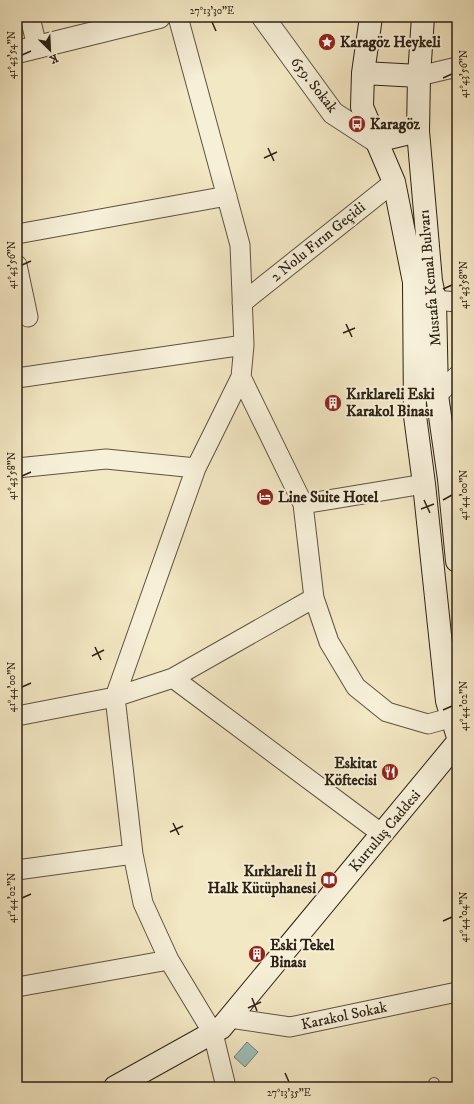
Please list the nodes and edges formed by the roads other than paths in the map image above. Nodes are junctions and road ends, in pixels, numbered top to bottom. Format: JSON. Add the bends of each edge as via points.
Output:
{"nodes":[{"id":1,"x":30,"y":17,"type":"edge"},
{"id":2,"x":159,"y":17,"type":"edge"},
{"id":3,"x":178,"y":17,"type":"edge"},
{"id":4,"x":263,"y":17,"type":"edge"},
{"id":5,"x":371,"y":17,"type":"edge"},
{"id":6,"x":423,"y":17,"type":"edge"},
{"id":7,"x":27,"y":49,"type":"edge"},
{"id":8,"x":457,"y":67,"type":"edge"},
{"id":9,"x":363,"y":73,"type":"junction"},
{"id":10,"x":419,"y":76,"type":"junction"},
{"id":11,"x":418,"y":131,"type":"junction"},
{"id":12,"x":376,"y":141,"type":"junction"},
{"id":13,"x":394,"y":182,"type":"junction"},
{"id":14,"x":228,"y":196,"type":"junction"},
{"id":15,"x":17,"y":234,"type":"edge"},
{"id":16,"x":17,"y":265,"type":"edge"},
{"id":17,"x":435,"y":300,"type":"junction"},
{"id":18,"x":457,"y":302,"type":"edge"},
{"id":19,"x":242,"y":303,"type":"junction"},
{"id":20,"x":28,"y":316,"type":"dead end"},
{"id":21,"x":244,"y":345,"type":"junction"},
{"id":22,"x":457,"y":376,"type":"edge"},
{"id":23,"x":241,"y":377,"type":"junction"},
{"id":24,"x":17,"y":378,"type":"edge"},
{"id":25,"x":437,"y":395,"type":"junction"},
{"id":26,"x":17,"y":468,"type":"edge"},
{"id":27,"x":196,"y":468,"type":"junction"},
{"id":28,"x":453,"y":478,"type":"edge"},
{"id":29,"x":424,"y":484,"type":"junction"},
{"id":30,"x":303,"y":504,"type":"junction"},
{"id":31,"x":457,"y":561,"type":"edge"},
{"id":32,"x":314,"y":598,"type":"junction"},
{"id":33,"x":173,"y":678,"type":"junction"},
{"id":34,"x":115,"y":698,"type":"junction"},
{"id":35,"x":17,"y":716,"type":"edge"},
{"id":36,"x":455,"y":722,"type":"edge"},
{"id":37,"x":457,"y":743,"type":"edge"},
{"id":38,"x":382,"y":834,"type":"junction"},
{"id":39,"x":133,"y":854,"type":"junction"},
{"id":40,"x":17,"y":870,"type":"edge"},
{"id":41,"x":169,"y":960,"type":"junction"},
{"id":42,"x":17,"y":987,"type":"edge"},
{"id":43,"x":457,"y":992,"type":"edge"},
{"id":44,"x":230,"y":1018,"type":"junction"},
{"id":45,"x":213,"y":1033,"type":"junction"},
{"id":46,"x":115,"y":1087,"type":"edge"},
{"id":47,"x":226,"y":1087,"type":"edge"}],
"edges":[{"from":1,"to":7,"type":"street"},
{"from":2,"to":7,"type":"main road"},
{"from":3,"to":14,"type":"street"},
{"from":4,"to":12,"type":"main road","name":"659. Sokak","via":[[333,113]]},
{"from":5,"to":9,"type":"main road","name":"Mustafa Kemal Bulvarı"},
{"from":6,"to":10,"type":"main road","name":"Mustafa Kemal Bulvarı"},
{"from":8,"to":10,"type":"street"},
{"from":9,"to":10,"type":"main road"},
{"from":9,"to":12,"type":"main road","name":"Mustafa Kemal Bulvarı","via":[[362,107]]},
{"from":10,"to":11,"type":"main road","name":"Mustafa Kemal Bulvarı"},
{"from":11,"to":12,"type":"main road"},
{"from":11,"to":17,"type":"main road","name":"Mustafa Kemal Bulvarı","via":[[431,281]]},
{"from":12,"to":13,"type":"main road","name":"Mustafa Kemal Bulvarı"},
{"from":13,"to":19,"type":"street","name":"2 Nolu Fırın Geçidi"},
{"from":13,"to":29,"type":"main road","name":"Mustafa Kemal Bulvarı","via":[[414,282],[415,416]]},
{"from":14,"to":15,"type":"street"},
{"from":14,"to":19,"type":"street","via":[[240,245]]},
{"from":16,"to":20,"type":"street"},
{"from":17,"to":18,"type":"street"},
{"from":17,"to":25,"type":"main road","name":"Mustafa Kemal Bulvarı"},
{"from":19,"to":21,"type":"street"},
{"from":21,"to":23,"type":"street"},
{"from":21,"to":24,"type":"street"},
{"from":22,"to":25,"type":"street"},
{"from":23,"to":27,"type":"street"},
{"from":23,"to":30,"type":"street"},
{"from":25,"to":28,"type":"main road","name":"Mustafa Kemal Bulvarı"},
{"from":26,"to":27,"type":"street","via":[[106,459]]},
{"from":27,"to":34,"type":"street"},
{"from":28,"to":29,"type":"main road"},
{"from":28,"to":31,"type":"main road","name":"Mustafa Kemal Bulvarı"},
{"from":29,"to":30,"type":"street"},
{"from":29,"to":36,"type":"main road","name":"Mustafa Kemal Bulvarı","via":[[447,701]]},
{"from":30,"to":32,"type":"street"},
{"from":32,"to":33,"type":"street"},
{"from":32,"to":36,"type":"street","via":[[329,642],[356,687],[387,712],[428,724]]},
{"from":33,"to":34,"type":"street"},
{"from":33,"to":38,"type":"street"},
{"from":34,"to":35,"type":"street"},
{"from":34,"to":39,"type":"street"},
{"from":37,"to":38,"type":"main road","name":"Kurtuluş Caddesi"},
{"from":38,"to":44,"type":"main road","name":"Kurtuluş Caddesi"},
{"from":39,"to":40,"type":"street"},
{"from":39,"to":41,"type":"street","via":[[143,903]]},
{"from":41,"to":42,"type":"street"},
{"from":41,"to":45,"type":"street"},
{"from":43,"to":44,"type":"street","name":"Karakol Sokak","via":[[290,1027]]},
{"from":44,"to":45,"type":"main road","name":"Kurtuluş Caddesi"},
{"from":45,"to":46,"type":"main road","name":"Kurtuluş Caddesi"},
{"from":45,"to":47,"type":"street"}]}
